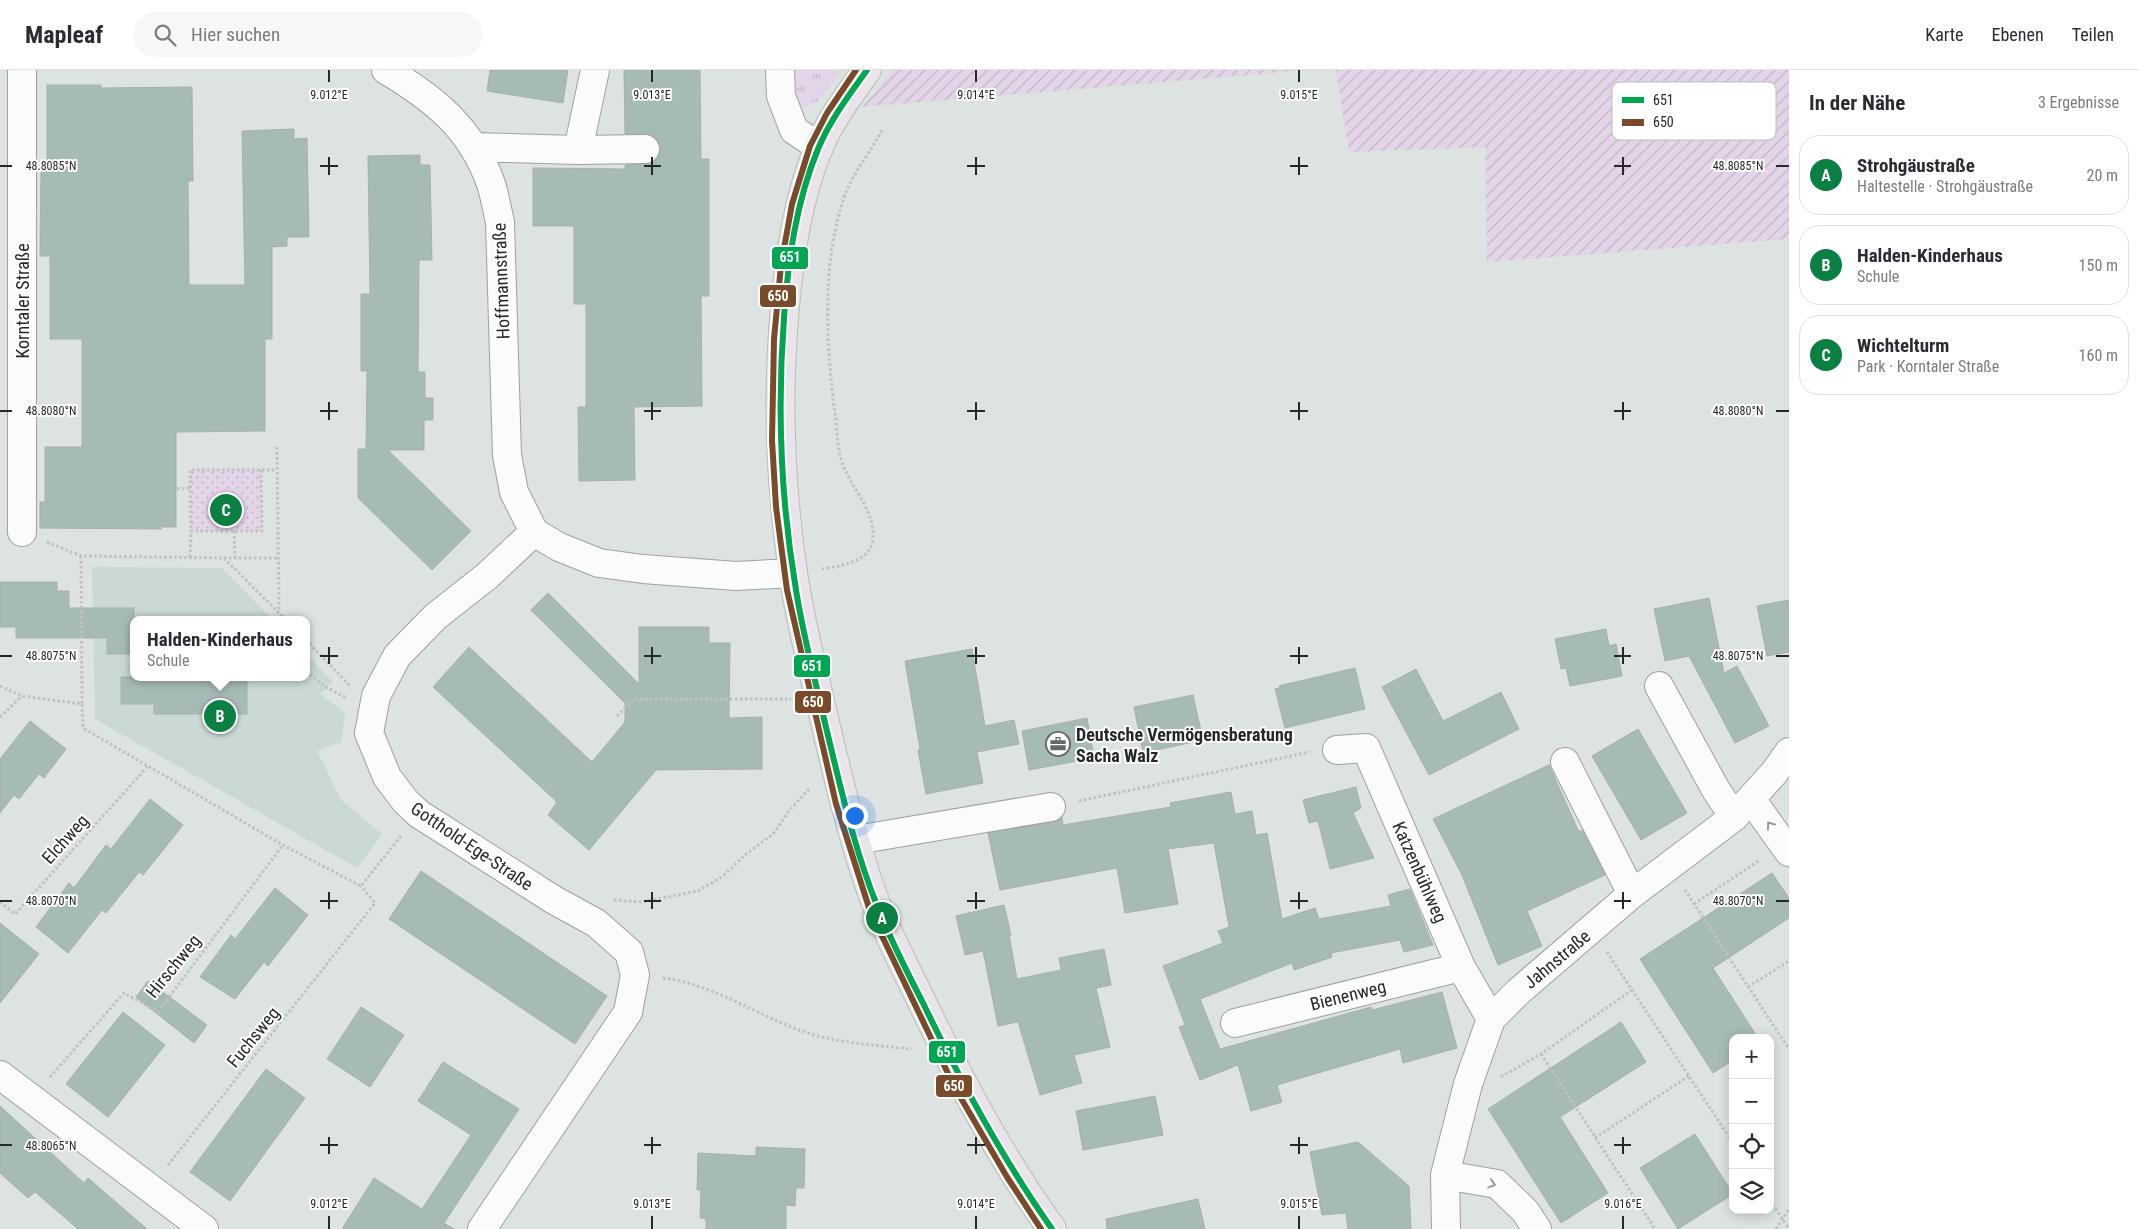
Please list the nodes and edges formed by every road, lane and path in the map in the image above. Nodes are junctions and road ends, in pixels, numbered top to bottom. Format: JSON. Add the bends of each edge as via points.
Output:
{"nodes":[{"id":1,"x":22,"y":70,"type":"edge"},
{"id":2,"x":386,"y":70,"type":"edge"},
{"id":3,"x":595,"y":70,"type":"edge"},
{"id":4,"x":780,"y":70,"type":"edge"},
{"id":5,"x":867,"y":70,"type":"edge"},
{"id":6,"x":882,"y":130,"type":"dead end"},
{"id":7,"x":474,"y":147,"type":"junction"},
{"id":8,"x":819,"y":147,"type":"junction"},
{"id":9,"x":645,"y":149,"type":"dead end"},
{"id":10,"x":578,"y":150,"type":"junction"},
{"id":11,"x":277,"y":447,"type":"dead end"},
{"id":12,"x":261,"y":470,"type":"junction"},
{"id":13,"x":278,"y":470,"type":"junction"},
{"id":14,"x":191,"y":488,"type":"junction"},
{"id":15,"x":177,"y":489,"type":"dead end"},
{"id":16,"x":191,"y":531,"type":"junction"},
{"id":17,"x":234,"y":531,"type":"junction"},
{"id":18,"x":22,"y":532,"type":"joint"},
{"id":19,"x":534,"y":532,"type":"junction"},
{"id":20,"x":81,"y":556,"type":"junction"},
{"id":21,"x":190,"y":557,"type":"junction"},
{"id":22,"x":224,"y":558,"type":"junction"},
{"id":23,"x":235,"y":558,"type":"junction"},
{"id":24,"x":278,"y":558,"type":"junction"},
{"id":25,"x":793,"y":574,"type":"junction"},
{"id":26,"x":279,"y":613,"type":"junction"},
{"id":27,"x":282,"y":616,"type":"edge"},
{"id":28,"x":310,"y":644,"type":"edge"},
{"id":29,"x":310,"y":674,"type":"edge"},
{"id":30,"x":0,"y":686,"type":"edge"},
{"id":31,"x":1659,"y":686,"type":"dead end"},
{"id":32,"x":22,"y":696,"type":"junction"},
{"id":33,"x":348,"y":698,"type":"junction"},
{"id":34,"x":820,"y":699,"type":"junction"},
{"id":35,"x":82,"y":704,"type":"junction"},
{"id":36,"x":617,"y":716,"type":"dead end"},
{"id":37,"x":0,"y":717,"type":"edge"},
{"id":38,"x":369,"y":733,"type":"junction"},
{"id":39,"x":1337,"y":750,"type":"joint"},
{"id":40,"x":1789,"y":752,"type":"edge"},
{"id":41,"x":1565,"y":762,"type":"dead end"},
{"id":42,"x":834,"y":764,"type":"junction"},
{"id":43,"x":148,"y":766,"type":"junction"},
{"id":44,"x":1051,"y":806,"type":"joint"},
{"id":45,"x":1742,"y":808,"type":"junction"},
{"id":46,"x":419,"y":814,"type":"junction"},
{"id":47,"x":856,"y":840,"type":"junction"},
{"id":48,"x":283,"y":845,"type":"junction"},
{"id":49,"x":1777,"y":854,"type":"edge"},
{"id":50,"x":1669,"y":866,"type":"junction"},
{"id":51,"x":361,"y":886,"type":"junction"},
{"id":52,"x":1632,"y":894,"type":"junction"},
{"id":53,"x":613,"y":900,"type":"dead end"},
{"id":54,"x":0,"y":902,"type":"edge"},
{"id":55,"x":1694,"y":904,"type":"junction"},
{"id":56,"x":1592,"y":928,"type":"junction"},
{"id":57,"x":1789,"y":961,"type":"edge"},
{"id":58,"x":1461,"y":967,"type":"junction"},
{"id":59,"x":635,"y":976,"type":"junction"},
{"id":60,"x":1748,"y":987,"type":"junction"},
{"id":61,"x":1632,"y":990,"type":"junction"},
{"id":62,"x":1491,"y":1019,"type":"junction"},
{"id":63,"x":1234,"y":1024,"type":"dead end"},
{"id":64,"x":940,"y":1041,"type":"junction"},
{"id":65,"x":1789,"y":1049,"type":"edge"},
{"id":66,"x":1540,"y":1054,"type":"junction"},
{"id":67,"x":0,"y":1074,"type":"edge"},
{"id":68,"x":1689,"y":1076,"type":"junction"},
{"id":69,"x":49,"y":1077,"type":"dead end"},
{"id":70,"x":1468,"y":1084,"type":"junction"},
{"id":71,"x":1729,"y":1137,"type":"edge"},
{"id":72,"x":1596,"y":1138,"type":"junction"},
{"id":73,"x":1445,"y":1175,"type":"junction"},
{"id":74,"x":151,"y":1188,"type":"junction"},
{"id":75,"x":1774,"y":1206,"type":"edge"},
{"id":76,"x":1789,"y":1209,"type":"edge"},
{"id":77,"x":1783,"y":1220,"type":"junction"},
{"id":78,"x":204,"y":1229,"type":"edge"},
{"id":79,"x":482,"y":1229,"type":"edge"},
{"id":80,"x":1052,"y":1229,"type":"edge"},
{"id":81,"x":1446,"y":1229,"type":"edge"},
{"id":82,"x":1537,"y":1229,"type":"edge"},
{"id":83,"x":1656,"y":1229,"type":"edge"},
{"id":84,"x":1776,"y":1229,"type":"edge"},
{"id":85,"x":1789,"y":1229,"type":"edge"}],
"edges":[{"from":1,"to":18,"type":"street","name":"Korntaler Straße"},
{"from":2,"to":7,"type":"street","name":"Hoffmannstraße","via":[[416,88],[450,115]]},
{"from":3,"to":10,"type":"street"},
{"from":4,"to":8,"type":"street","via":[[781,96],[794,130]]},
{"from":5,"to":8,"type":"main road","via":[[844,102]]},
{"from":6,"to":25,"type":"path","via":[[857,169],[846,194],[833,247],[829,304],[832,388],[840,456],[850,482],[869,513],[873,537],[871,546],[860,559],[845,565]]},
{"from":7,"to":10,"type":"street"},
{"from":7,"to":19,"type":"street","name":"Hoffmannstraße","via":[[491,184],[500,222],[507,455],[514,492]]},
{"from":8,"to":25,"type":"main road","via":[[803,195],[789,264],[781,348],[783,478]]},
{"from":9,"to":10,"type":"street"},
{"from":11,"to":13,"type":"path"},
{"from":12,"to":13,"type":"path"},
{"from":12,"to":14,"type":"path","via":[[190,470]]},
{"from":12,"to":17,"type":"path","via":[[262,531]]},
{"from":13,"to":24,"type":"path"},
{"from":14,"to":15,"type":"path"},
{"from":14,"to":16,"type":"path"},
{"from":16,"to":17,"type":"path"},
{"from":16,"to":21,"type":"path"},
{"from":17,"to":23,"type":"path"},
{"from":18,"to":20,"type":"path"},
{"from":19,"to":25,"type":"street","via":[[559,548],[599,563],[736,576]]},
{"from":19,"to":38,"type":"street","via":[[487,576],[435,617],[397,656],[376,696]]},
{"from":20,"to":21,"type":"path"},
{"from":20,"to":35,"type":"path"},
{"from":21,"to":22,"type":"path"},
{"from":22,"to":23,"type":"path"},
{"from":22,"to":26,"type":"path"},
{"from":23,"to":24,"type":"path"},
{"from":24,"to":26,"type":"path"},
{"from":25,"to":34,"type":"main road"},
{"from":26,"to":27,"type":"path"},
{"from":28,"to":33,"type":"path","via":[[349,684]]},
{"from":29,"to":33,"type":"path","via":[[327,688]]},
{"from":30,"to":32,"type":"path"},
{"from":31,"to":45,"type":"street","via":[[1716,790]]},
{"from":32,"to":35,"type":"path"},
{"from":32,"to":37,"type":"path"},
{"from":33,"to":38,"type":"path","via":[[350,714]]},
{"from":34,"to":36,"type":"path","via":[[634,699]]},
{"from":34,"to":42,"type":"main road"},
{"from":35,"to":43,"type":"path","via":[[83,728]]},
{"from":38,"to":46,"type":"street","name":"Gotthold-Ege-Straße","via":[[387,777]]},
{"from":39,"to":44,"type":"path","via":[[1307,752]]},
{"from":39,"to":58,"type":"street","name":"Katzenbühlweg","via":[[1366,748]]},
{"from":40,"to":45,"type":"street","name":"Jahnstraße"},
{"from":41,"to":52,"type":"street"},
{"from":42,"to":47,"type":"main road"},
{"from":42,"to":53,"type":"path","via":[[773,834],[724,876],[698,891],[642,902]]},
{"from":43,"to":48,"type":"path"},
{"from":43,"to":54,"type":"path","name":"Elchweg","via":[[16,914]]},
{"from":44,"to":47,"type":"street"},
{"from":49,"to":45,"type":"street","one_way":true},
{"from":45,"to":50,"type":"street","name":"Jahnstraße"},
{"from":46,"to":51,"type":"path"},
{"from":46,"to":59,"type":"street","name":"Gotthold-Ege-Straße","via":[[596,923],[629,952]]},
{"from":47,"to":64,"type":"main road","via":[[882,918]]},
{"from":48,"to":51,"type":"path"},
{"from":48,"to":69,"type":"path","name":"Hirschweg","via":[[158,1012],[124,993]]},
{"from":49,"to":55,"type":"path"},
{"from":50,"to":52,"type":"street","name":"Jahnstraße"},
{"from":50,"to":55,"type":"path"},
{"from":51,"to":74,"type":"path","name":"Fuchsweg","via":[[375,903]]},
{"from":52,"to":56,"type":"street","name":"Jahnstraße"},
{"from":55,"to":60,"type":"path"},
{"from":56,"to":61,"type":"path"},
{"from":56,"to":62,"type":"street","name":"Jahnstraße"},
{"from":57,"to":60,"type":"path"},
{"from":58,"to":62,"type":"street","name":"Katzenbühlweg"},
{"from":58,"to":63,"type":"street","name":"Bienenweg"},
{"from":59,"to":64,"type":"path","via":[[690,983],[800,1031],[844,1041],[912,1049]]},
{"from":59,"to":79,"type":"street","name":"Gotthold-Ege-Straße","via":[[628,1012]]},
{"from":60,"to":65,"type":"path"},
{"from":61,"to":66,"type":"path"},
{"from":61,"to":68,"type":"path"},
{"from":62,"to":70,"type":"street","name":"Jahnstraße"},
{"from":64,"to":80,"type":"main road","via":[[1032,1201]]},
{"from":66,"to":70,"type":"path","via":[[1484,1087]]},
{"from":66,"to":72,"type":"path"},
{"from":67,"to":74,"type":"street"},
{"from":68,"to":71,"type":"path"},
{"from":68,"to":72,"type":"path"},
{"from":70,"to":73,"type":"street","name":"Jahnstraße"},
{"from":72,"to":83,"type":"path"},
{"from":73,"to":81,"type":"street","name":"Jahnstraße"},
{"from":73,"to":82,"type":"street","one_way":true,"via":[[1497,1184],[1525,1210]]},
{"from":74,"to":78,"type":"street"},
{"from":75,"to":77,"type":"path"},
{"from":76,"to":77,"type":"path"},
{"from":77,"to":84,"type":"path"},
{"from":77,"to":85,"type":"path"}]}
